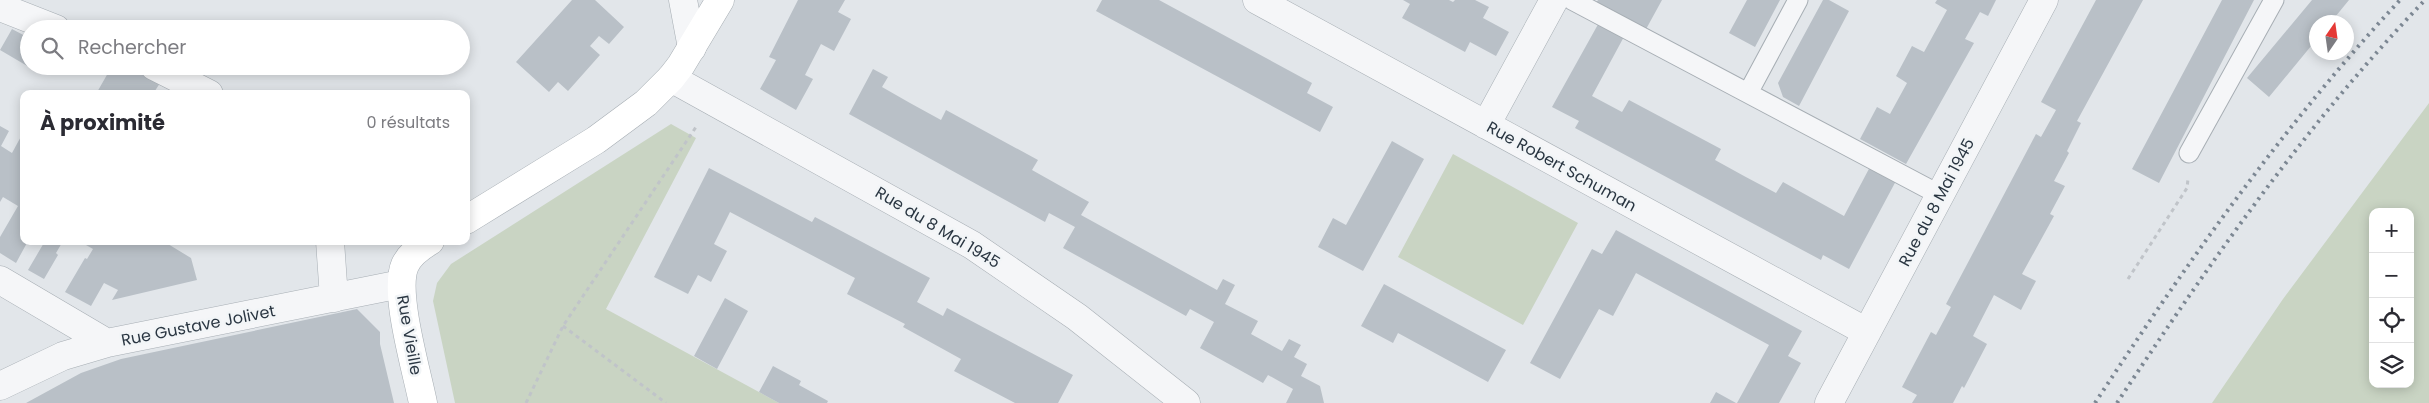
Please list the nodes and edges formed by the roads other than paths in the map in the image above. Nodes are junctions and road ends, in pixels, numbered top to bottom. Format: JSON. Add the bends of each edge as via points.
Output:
{"nodes":[{"id":1,"x":683,"y":0,"type":"edge"},
{"id":2,"x":720,"y":0,"type":"edge"},
{"id":3,"x":1257,"y":0,"type":"edge"},
{"id":4,"x":1554,"y":0,"type":"edge"},
{"id":5,"x":1572,"y":0,"type":"edge"},
{"id":6,"x":1798,"y":0,"type":"edge"},
{"id":7,"x":2044,"y":0,"type":"edge"},
{"id":8,"x":2274,"y":0,"type":"edge"},
{"id":9,"x":0,"y":7,"type":"edge"},
{"id":10,"x":33,"y":20,"type":"edge"},
{"id":11,"x":692,"y":48,"type":"junction"},
{"id":12,"x":172,"y":75,"type":"edge"},
{"id":13,"x":671,"y":78,"type":"junction"},
{"id":14,"x":201,"y":90,"type":"edge"},
{"id":15,"x":1748,"y":93,"type":"junction"},
{"id":16,"x":1486,"y":125,"type":"junction"},
{"id":17,"x":2189,"y":153,"type":"road end"},
{"id":18,"x":1940,"y":195,"type":"junction"},
{"id":19,"x":470,"y":218,"type":"edge"},
{"id":20,"x":330,"y":245,"type":"edge"},
{"id":21,"x":424,"y":245,"type":"edge"},
{"id":22,"x":0,"y":280,"type":"edge"},
{"id":23,"x":401,"y":284,"type":"junction"},
{"id":24,"x":334,"y":298,"type":"junction"},
{"id":25,"x":1867,"y":332,"type":"junction"},
{"id":26,"x":107,"y":343,"type":"junction"},
{"id":27,"x":0,"y":386,"type":"edge"},
{"id":28,"x":423,"y":403,"type":"edge"},
{"id":29,"x":1186,"y":403,"type":"edge"},
{"id":30,"x":1829,"y":403,"type":"edge"}],
"edges":[{"from":1,"to":11,"type":"street"},
{"from":2,"to":11,"type":"street"},
{"from":3,"to":16,"type":"street","name":"Rue Robert Schuman"},
{"from":4,"to":16,"type":"street"},
{"from":5,"to":15,"type":"lane"},
{"from":6,"to":15,"type":"lane"},
{"from":7,"to":18,"type":"street","name":"Rue du 8 Mai 1945"},
{"from":8,"to":17,"type":"lane"},
{"from":9,"to":10,"type":"street"},
{"from":11,"to":13,"type":"street"},
{"from":12,"to":14,"type":"street"},
{"from":13,"to":19,"type":"street","via":[[646,103],[596,140]]},
{"from":13,"to":29,"type":"street","name":"Rue du 8 Mai 1945","via":[[972,245],[1077,317]]},
{"from":15,"to":18,"type":"lane"},
{"from":16,"to":25,"type":"street","name":"Rue Robert Schuman"},
{"from":18,"to":25,"type":"street","name":"Rue du 8 Mai 1945"},
{"from":20,"to":24,"type":"street"},
{"from":21,"to":23,"type":"street","name":"Rue Vieille","via":[[412,254],[405,265]]},
{"from":22,"to":26,"type":"street"},
{"from":23,"to":24,"type":"street","name":"Rue Gustave Jolivet"},
{"from":23,"to":28,"type":"street","name":"Rue Vieille"},
{"from":24,"to":26,"type":"street","name":"Rue Gustave Jolivet"},
{"from":25,"to":30,"type":"street","name":"Rue du 8 Mai 1945"},
{"from":26,"to":27,"type":"street","name":"Rue Gustave Jolivet","via":[[63,356]]}]}
